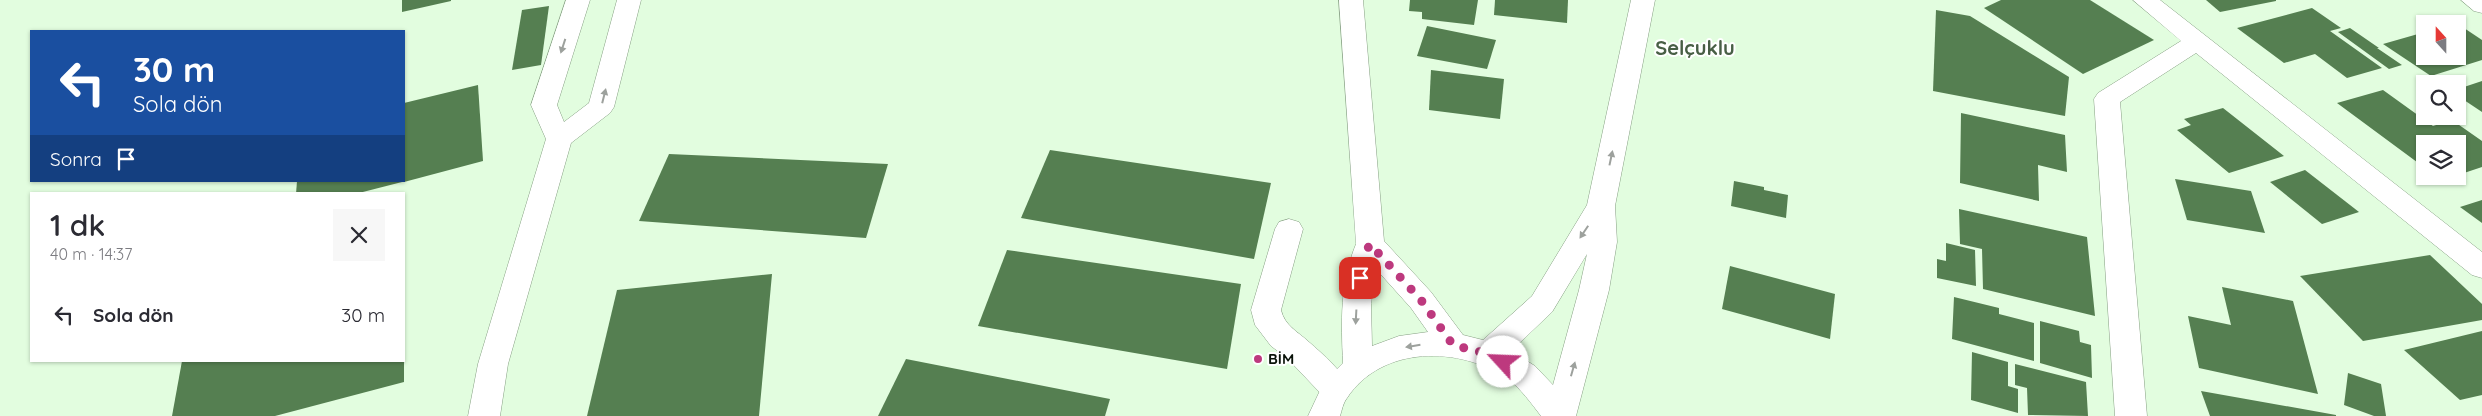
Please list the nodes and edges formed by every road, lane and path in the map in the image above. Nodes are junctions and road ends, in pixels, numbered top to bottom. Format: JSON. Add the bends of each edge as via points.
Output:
{"nodes":[{"id":1,"x":578,"y":0,"type":"edge"},
{"id":2,"x":629,"y":0,"type":"edge"},
{"id":3,"x":1351,"y":0,"type":"edge"},
{"id":4,"x":1643,"y":0,"type":"edge"},
{"id":5,"x":2145,"y":0,"type":"edge"},
{"id":6,"x":2473,"y":0,"type":"edge"},
{"id":7,"x":2482,"y":6,"type":"edge"},
{"id":8,"x":2196,"y":42,"type":"junction"},
{"id":9,"x":559,"y":139,"type":"junction"},
{"id":10,"x":1601,"y":206,"type":"junction"},
{"id":11,"x":1288,"y":229,"type":"dead end"},
{"id":12,"x":1370,"y":244,"type":"junction"},
{"id":13,"x":2482,"y":267,"type":"edge"},
{"id":14,"x":1453,"y":345,"type":"junction"},
{"id":15,"x":1488,"y":354,"type":"junction"},
{"id":16,"x":1358,"y":366,"type":"junction"},
{"id":17,"x":1330,"y":403,"type":"edge"},
{"id":18,"x":484,"y":416,"type":"edge"},
{"id":19,"x":1559,"y":416,"type":"edge"},
{"id":20,"x":2131,"y":416,"type":"edge"}],
"edges":[{"from":1,"to":9,"type":"street","one_way":true,"via":[[544,105]]},
{"from":9,"to":2,"type":"street","one_way":true,"via":[[601,107]]},
{"from":3,"to":12,"type":"street"},
{"from":10,"to":4,"type":"street","one_way":true},
{"from":5,"to":8,"type":"street"},
{"from":6,"to":7,"type":"street"},
{"from":8,"to":13,"type":"street"},
{"from":8,"to":20,"type":"street","via":[[2107,99]]},
{"from":9,"to":18,"type":"street","via":[[493,364]]},
{"from":10,"to":15,"type":"street","one_way":true,"via":[[1542,304]]},
{"from":19,"to":10,"type":"street","one_way":true,"via":[[1594,290],[1603,242]]},
{"from":11,"to":17,"type":"street","via":[[1266,310],[1270,325],[1298,350]]},
{"from":12,"to":14,"type":"street","via":[[1421,300]]},
{"from":12,"to":16,"type":"street","one_way":true,"via":[[1361,262],[1355,319]]},
{"from":14,"to":15,"type":"street"},
{"from":14,"to":16,"type":"street","one_way":true,"via":[[1418,344],[1385,351]]},
{"from":15,"to":19,"type":"street","via":[[1518,370],[1542,392]]},
{"from":16,"to":17,"type":"street"}]}
